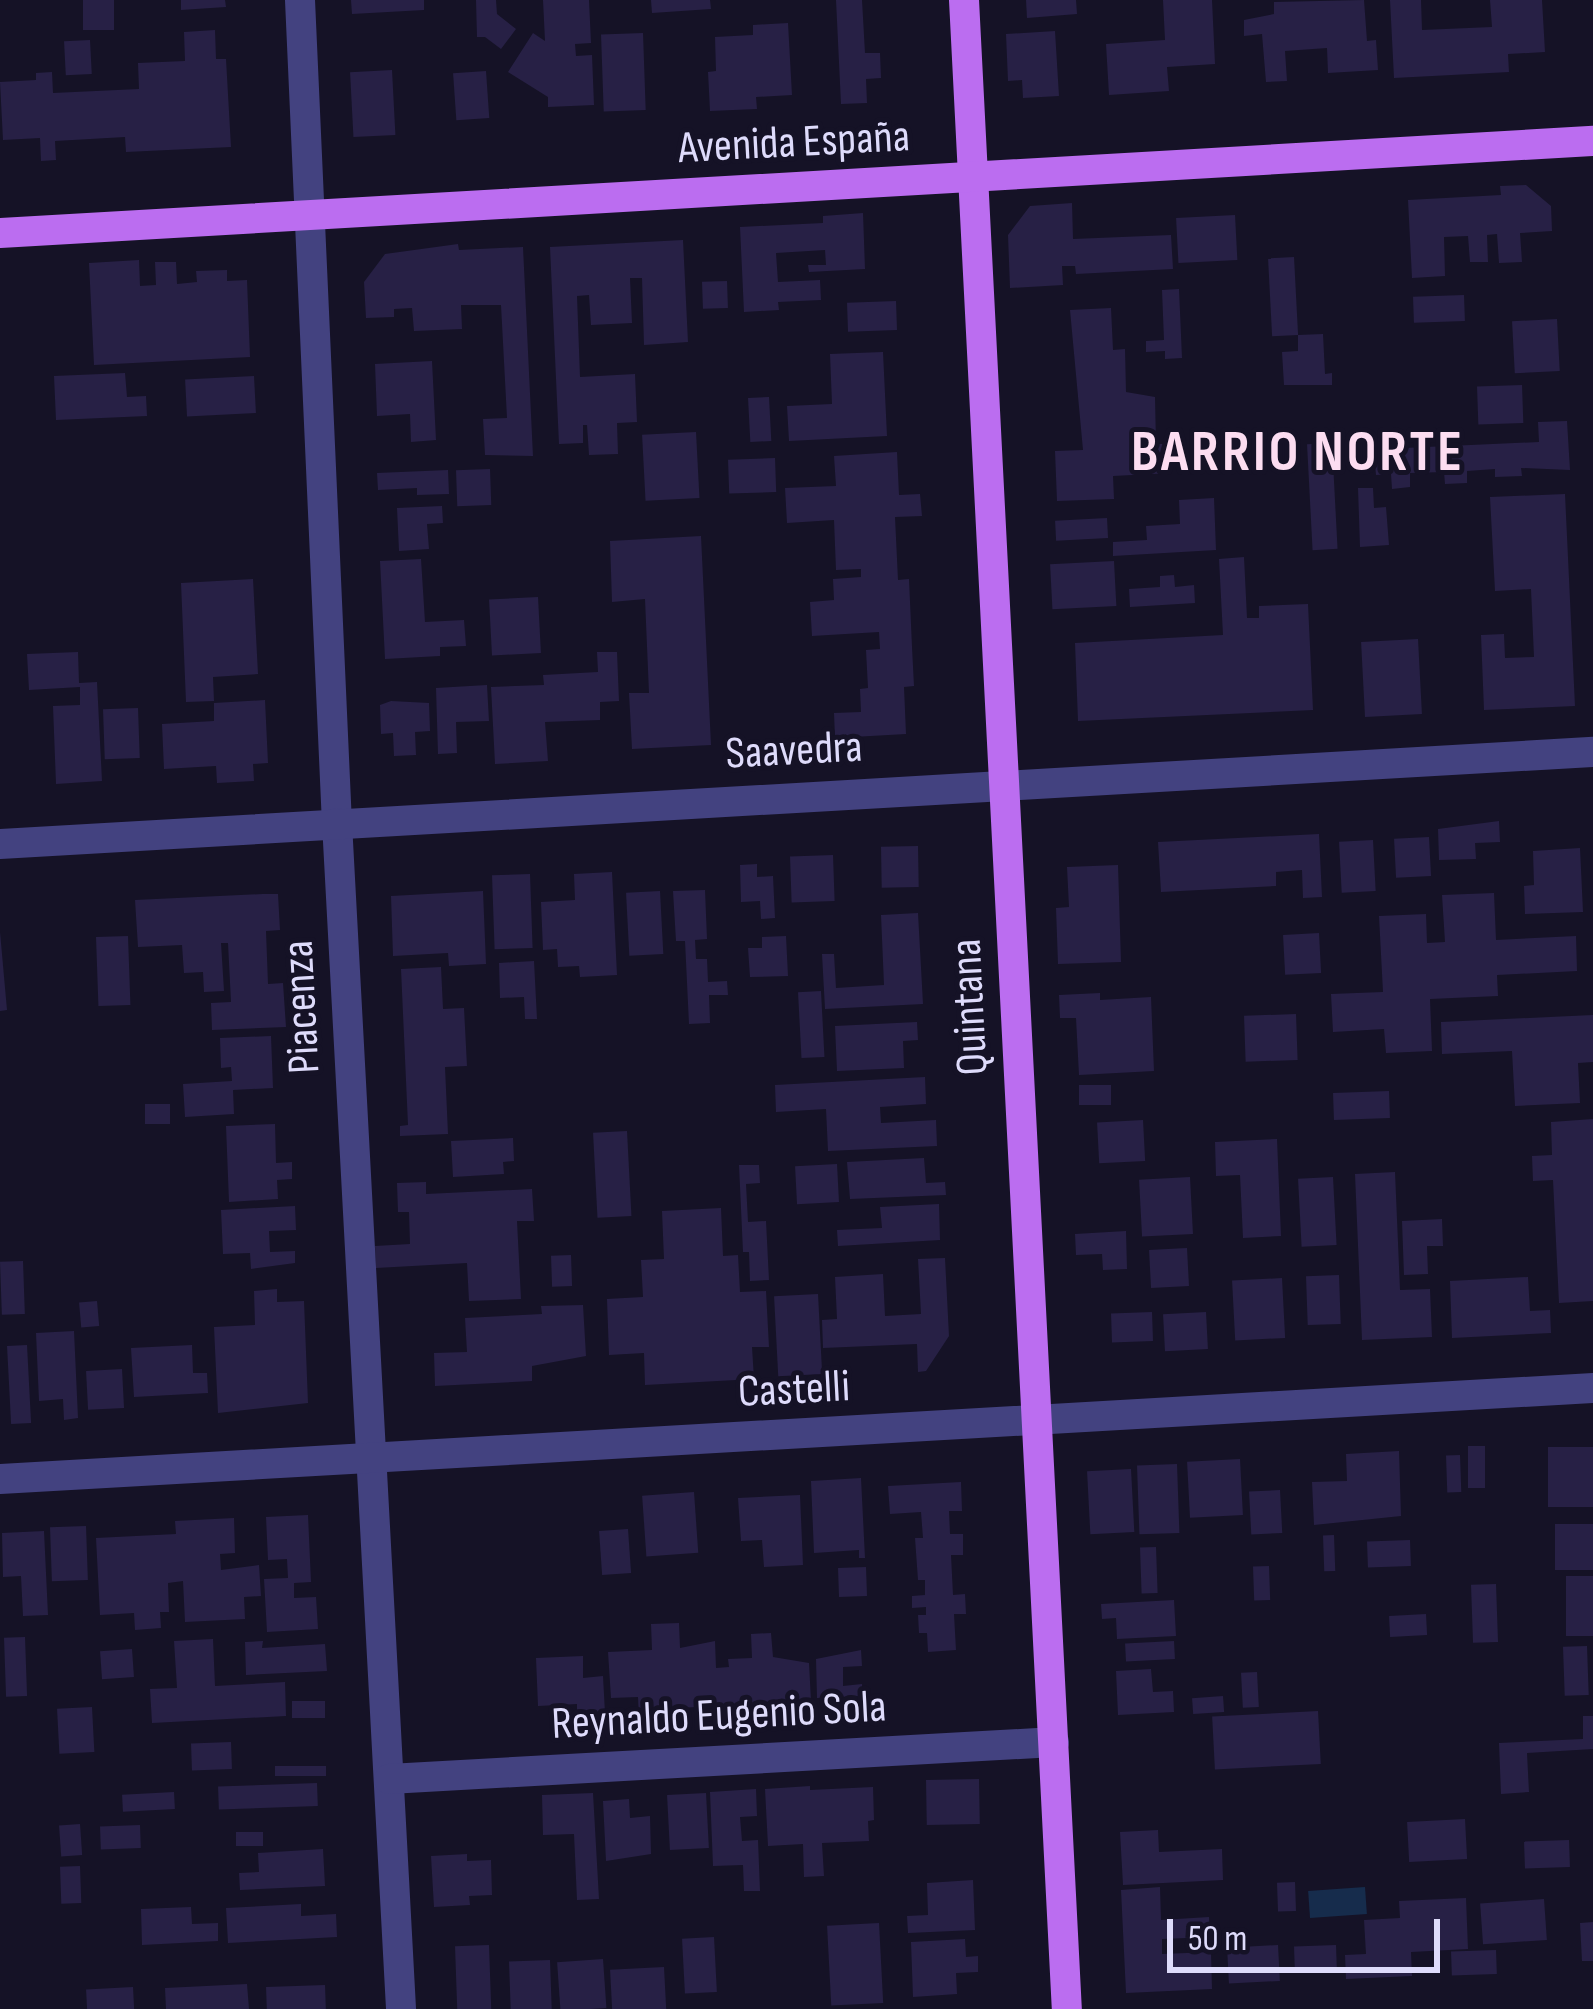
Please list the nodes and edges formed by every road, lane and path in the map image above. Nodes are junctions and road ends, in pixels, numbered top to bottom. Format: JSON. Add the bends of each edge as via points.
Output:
{"nodes":[{"id":1,"x":300,"y":0,"type":"edge"},
{"id":2,"x":964,"y":0,"type":"edge"},
{"id":3,"x":1593,"y":141,"type":"edge"},
{"id":4,"x":974,"y":177,"type":"junction"},
{"id":5,"x":310,"y":217,"type":"junction"},
{"id":6,"x":0,"y":233,"type":"edge"},
{"id":7,"x":1593,"y":752,"type":"edge"},
{"id":8,"x":1005,"y":783,"type":"junction"},
{"id":9,"x":338,"y":823,"type":"junction"},
{"id":10,"x":0,"y":844,"type":"edge"},
{"id":11,"x":1593,"y":1388,"type":"edge"},
{"id":12,"x":1036,"y":1422,"type":"junction"},
{"id":13,"x":372,"y":1459,"type":"junction"},
{"id":14,"x":0,"y":1479,"type":"edge"},
{"id":15,"x":1054,"y":1742,"type":"junction"},
{"id":16,"x":389,"y":1779,"type":"junction"},
{"id":17,"x":401,"y":2009,"type":"edge"},
{"id":18,"x":1067,"y":2009,"type":"edge"}],
"edges":[{"from":1,"to":5,"type":"street","name":"Piacenza"},
{"from":2,"to":4,"type":"main road","name":"Quintana"},
{"from":3,"to":4,"type":"main road","name":"Avenida España"},
{"from":4,"to":5,"type":"main road","name":"Avenida España"},
{"from":4,"to":8,"type":"main road","name":"Quintana"},
{"from":5,"to":6,"type":"main road","name":"Avenida España"},
{"from":5,"to":9,"type":"street","name":"Piacenza"},
{"from":7,"to":8,"type":"street","name":"Saavedra"},
{"from":8,"to":9,"type":"street","name":"Saavedra"},
{"from":8,"to":12,"type":"main road","name":"Quintana"},
{"from":9,"to":10,"type":"street","name":"Saavedra"},
{"from":9,"to":13,"type":"street","name":"Piacenza"},
{"from":11,"to":12,"type":"street","name":"Castelli"},
{"from":12,"to":13,"type":"street","name":"Castelli"},
{"from":12,"to":15,"type":"main road","name":"Quintana"},
{"from":13,"to":14,"type":"street","name":"Castelli"},
{"from":13,"to":16,"type":"street","name":"Piacenza"},
{"from":15,"to":16,"type":"street","name":"Reynaldo Eugenio Sola"},
{"from":15,"to":18,"type":"main road","name":"Quintana"},
{"from":16,"to":17,"type":"street","name":"Piacenza"}]}
